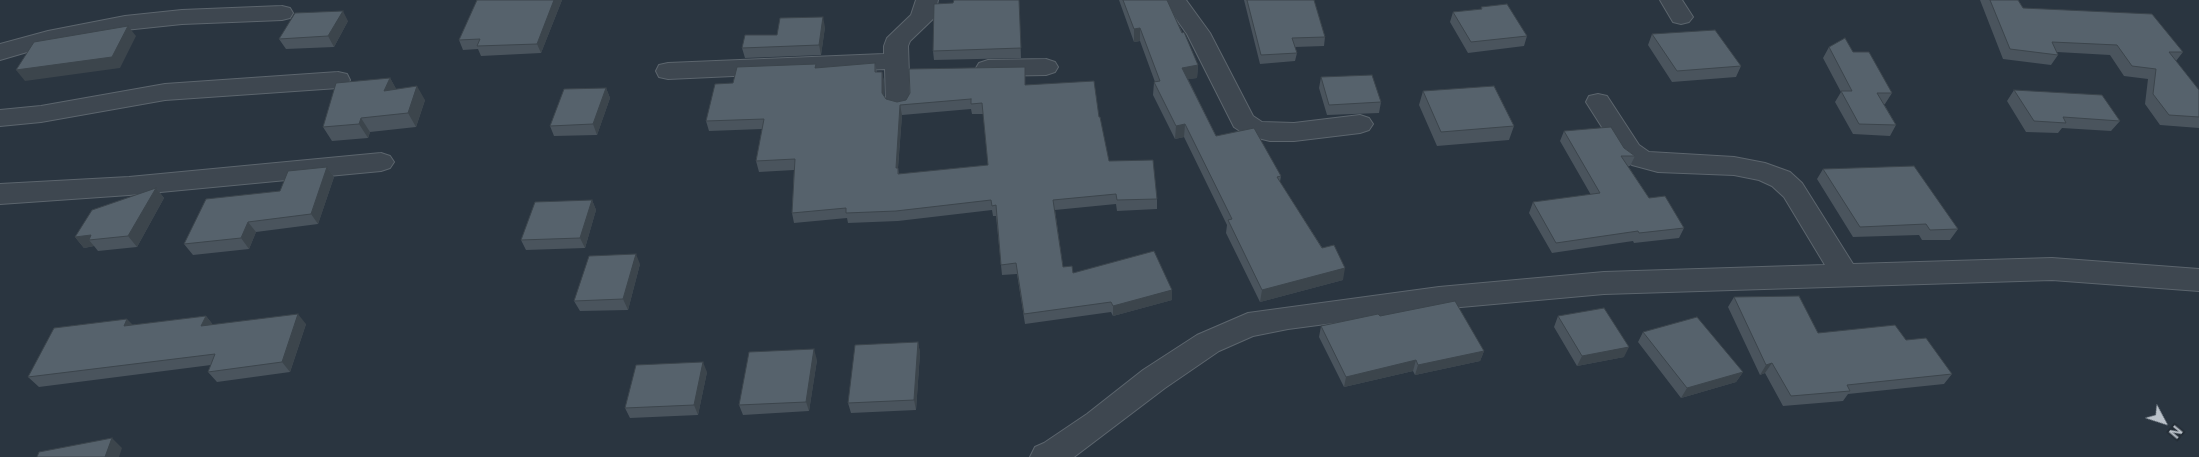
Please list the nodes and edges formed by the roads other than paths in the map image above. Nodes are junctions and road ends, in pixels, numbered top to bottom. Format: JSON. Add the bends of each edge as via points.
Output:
{"nodes":[{"id":1,"x":927,"y":0,"type":"edge"},
{"id":2,"x":1174,"y":0,"type":"edge"},
{"id":3,"x":282,"y":12,"type":"dead end"},
{"id":4,"x":0,"y":52,"type":"edge"},
{"id":5,"x":1046,"y":67,"type":"dead end"},
{"id":6,"x":902,"y":68,"type":"junction"},
{"id":7,"x":966,"y":69,"type":"edge"},
{"id":8,"x":668,"y":70,"type":"dead end"},
{"id":9,"x":338,"y":80,"type":"dead end"},
{"id":10,"x":1598,"y":102,"type":"dead end"},
{"id":11,"x":898,"y":103,"type":"edge"},
{"id":12,"x":0,"y":118,"type":"edge"},
{"id":13,"x":1360,"y":124,"type":"dead end"},
{"id":14,"x":380,"y":162,"type":"dead end"},
{"id":15,"x":0,"y":194,"type":"edge"},
{"id":16,"x":1845,"y":275,"type":"junction"},
{"id":17,"x":2199,"y":280,"type":"edge"},
{"id":18,"x":1046,"y":457,"type":"edge"}],
"edges":[{"from":1,"to":6,"type":"street","via":[[922,18],[900,38],[896,46]]},
{"from":2,"to":13,"type":"street","via":[[1198,33],[1242,121],[1254,129],[1270,132]]},
{"from":3,"to":4,"type":"street","via":[[125,23],[48,38]]},
{"from":5,"to":7,"type":"street"},
{"from":6,"to":8,"type":"street"},
{"from":6,"to":11,"type":"street"},
{"from":9,"to":12,"type":"street","via":[[165,92]]},
{"from":10,"to":16,"type":"street","via":[[1630,151],[1641,159],[1658,163],[1734,166],[1781,179],[1793,190]]},
{"from":14,"to":15,"type":"street","via":[[129,186]]},
{"from":16,"to":17,"type":"street","via":[[2052,268]]},
{"from":16,"to":18,"type":"street","via":[[1604,283],[1439,298],[1248,326],[1208,343],[1154,378],[1098,423]]}]}
